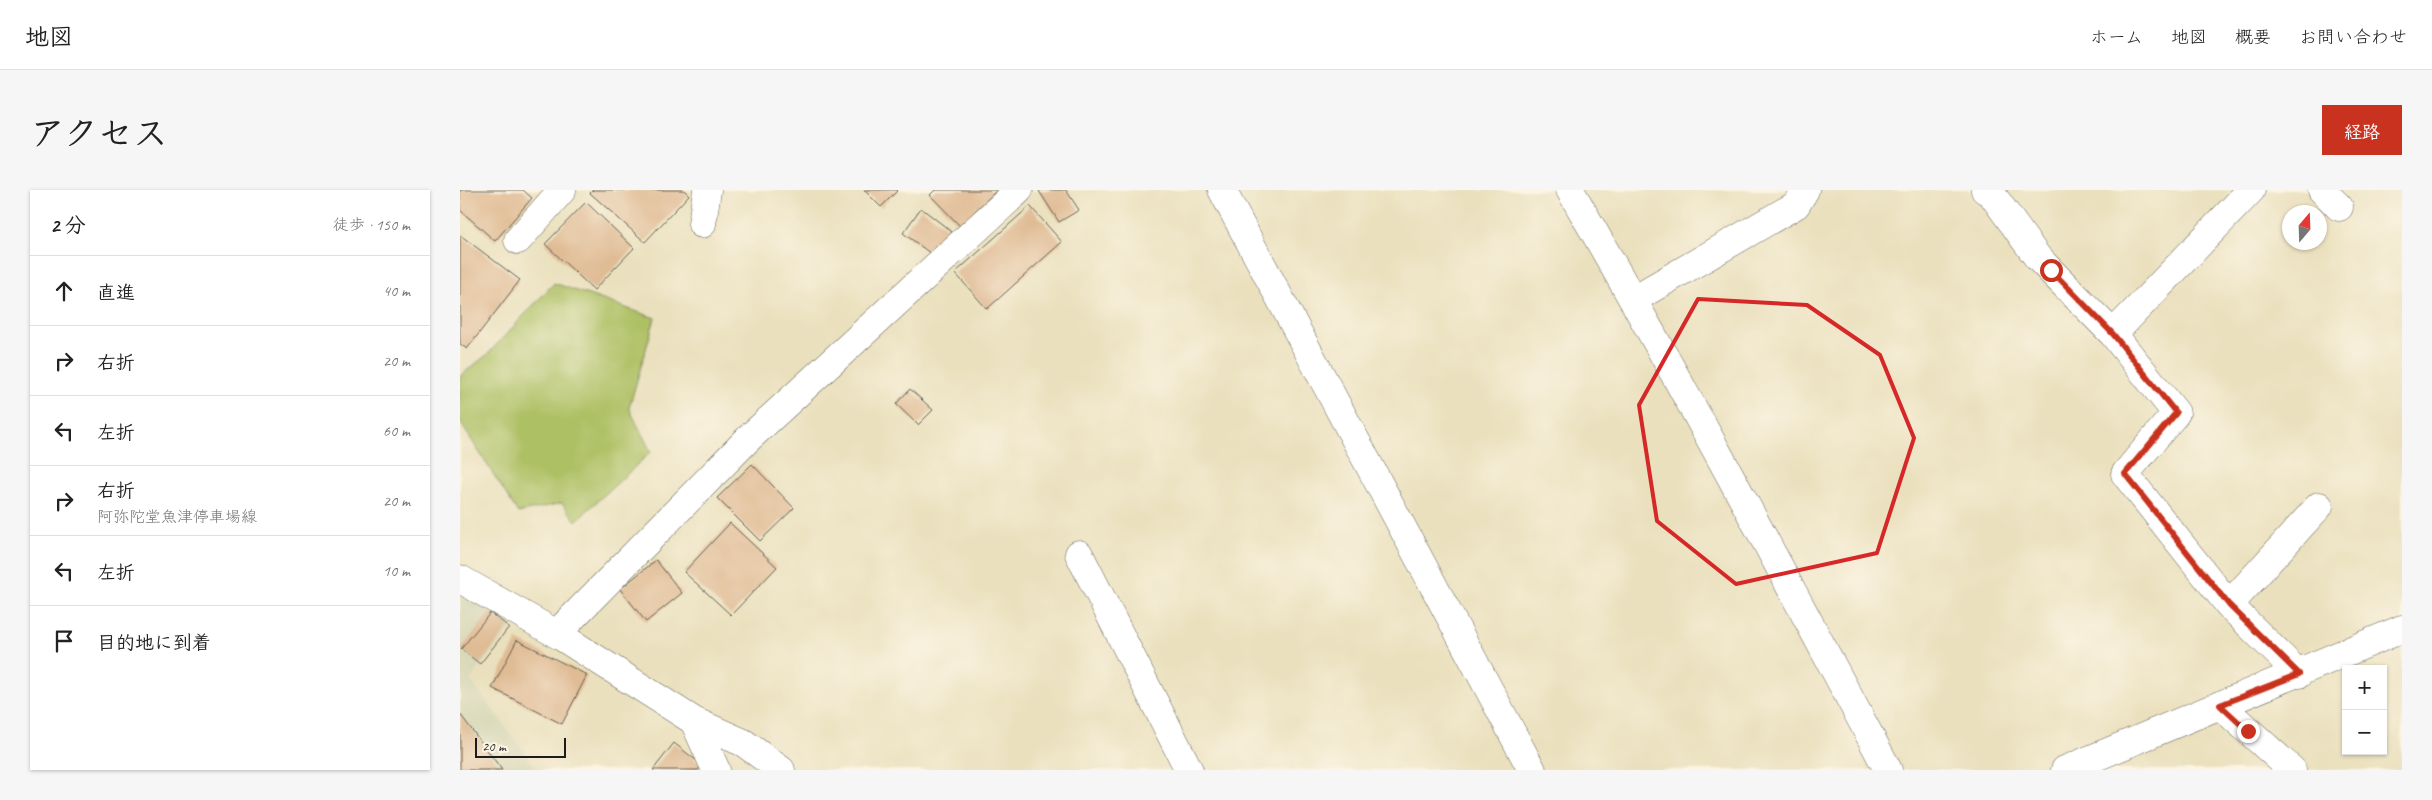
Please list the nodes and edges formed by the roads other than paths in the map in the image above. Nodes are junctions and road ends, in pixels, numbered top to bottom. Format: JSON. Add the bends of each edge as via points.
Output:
{"nodes":[{"id":1,"x":561,"y":190,"type":"edge"},
{"id":2,"x":707,"y":190,"type":"edge"},
{"id":3,"x":1019,"y":190,"type":"edge"},
{"id":4,"x":1222,"y":190,"type":"edge"},
{"id":5,"x":1570,"y":190,"type":"edge"},
{"id":6,"x":1806,"y":190,"type":"edge"},
{"id":7,"x":2251,"y":190,"type":"edge"},
{"id":8,"x":1990,"y":191,"type":"edge"},
{"id":9,"x":702,"y":224,"type":"dead end"},
{"id":10,"x":518,"y":240,"type":"dead end"},
{"id":11,"x":1634,"y":299,"type":"junction"},
{"id":12,"x":2113,"y":334,"type":"junction"},
{"id":13,"x":2319,"y":506,"type":"dead end"},
{"id":14,"x":1078,"y":554,"type":"dead end"},
{"id":15,"x":460,"y":578,"type":"edge"},
{"id":16,"x":2229,"y":605,"type":"junction"},
{"id":17,"x":2402,"y":629,"type":"edge"},
{"id":18,"x":562,"y":637,"type":"junction"},
{"id":19,"x":2299,"y":674,"type":"junction"},
{"id":20,"x":2220,"y":705,"type":"junction"},
{"id":21,"x":694,"y":722,"type":"junction"},
{"id":22,"x":716,"y":770,"type":"edge"},
{"id":23,"x":781,"y":770,"type":"edge"},
{"id":24,"x":1189,"y":770,"type":"edge"},
{"id":25,"x":1532,"y":770,"type":"edge"},
{"id":26,"x":1888,"y":770,"type":"edge"},
{"id":27,"x":2065,"y":770,"type":"edge"},
{"id":28,"x":2292,"y":770,"type":"edge"}],
"edges":[{"from":1,"to":10,"type":"street"},
{"from":2,"to":9,"type":"street"},
{"from":3,"to":18,"type":"street","via":[[748,439],[565,626]]},
{"from":4,"to":25,"type":"street"},
{"from":5,"to":11,"type":"street"},
{"from":6,"to":11,"type":"street","via":[[1796,205]]},
{"from":7,"to":12,"type":"street"},
{"from":8,"to":12,"type":"street","via":[[2038,258]]},
{"from":11,"to":26,"type":"street"},
{"from":12,"to":16,"type":"street","via":[[2176,413],[2125,474]]},
{"from":13,"to":16,"type":"street"},
{"from":14,"to":24,"type":"street"},
{"from":15,"to":18,"type":"street"},
{"from":16,"to":19,"type":"street"},
{"from":17,"to":19,"type":"street"},
{"from":18,"to":21,"type":"street"},
{"from":19,"to":20,"type":"street"},
{"from":20,"to":27,"type":"street"},
{"from":20,"to":28,"type":"street"},
{"from":21,"to":22,"type":"street"},
{"from":21,"to":23,"type":"street","via":[[744,743]]}]}
